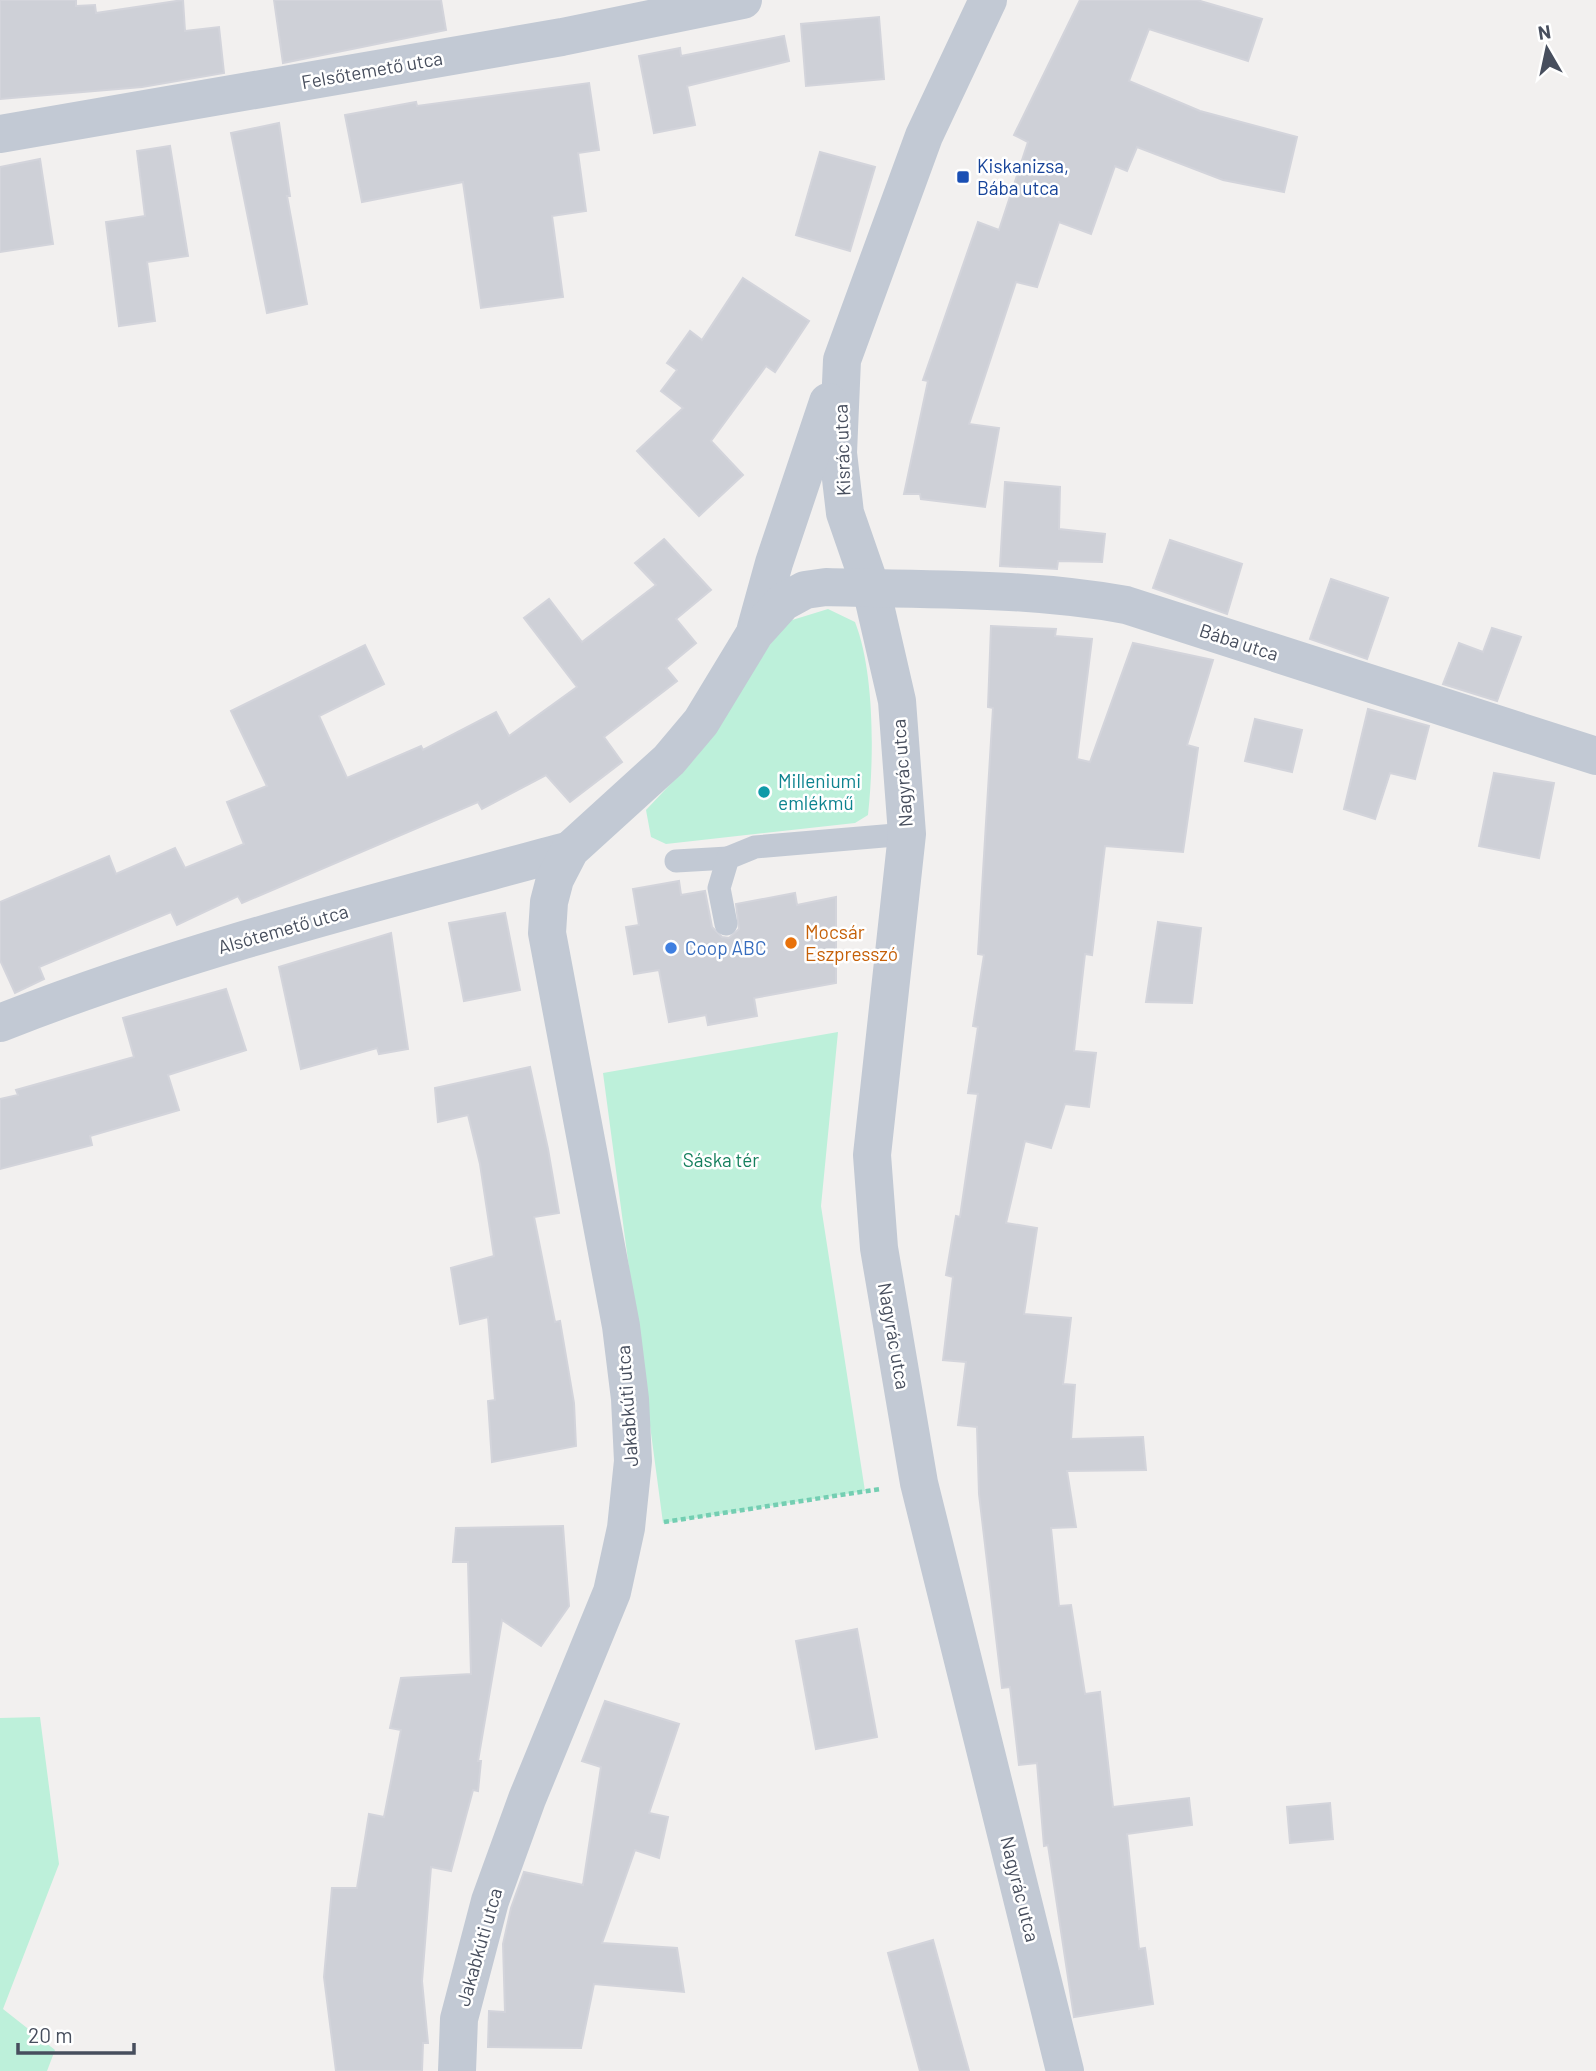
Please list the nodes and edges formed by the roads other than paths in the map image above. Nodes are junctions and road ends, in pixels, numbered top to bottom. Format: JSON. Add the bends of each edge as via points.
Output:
{"nodes":[{"id":1,"x":743,"y":0,"type":"edge"},
{"id":2,"x":988,"y":0,"type":"edge"},
{"id":3,"x":0,"y":134,"type":"edge"},
{"id":4,"x":842,"y":360,"type":"junction"},
{"id":5,"x":871,"y":588,"type":"junction"},
{"id":6,"x":755,"y":634,"type":"junction"},
{"id":7,"x":1596,"y":756,"type":"edge"},
{"id":8,"x":907,"y":834,"type":"junction"},
{"id":9,"x":570,"y":850,"type":"junction"},
{"id":10,"x":728,"y":858,"type":"junction"},
{"id":11,"x":676,"y":861,"type":"dead end"},
{"id":12,"x":726,"y":924,"type":"dead end"},
{"id":13,"x":0,"y":1023,"type":"edge"},
{"id":14,"x":457,"y":2071,"type":"edge"},
{"id":15,"x":1065,"y":2071,"type":"edge"}],
"edges":[{"from":1,"to":3,"type":"street","name":"Felsőtemető utca","via":[[562,37]]},
{"from":2,"to":4,"type":"street","name":"Kisrác utca","via":[[924,136]]},
{"from":4,"to":5,"type":"street","name":"Kisrác utca","via":[[839,484]]},
{"from":4,"to":6,"type":"street","via":[[774,562]]},
{"from":5,"to":6,"type":"street","via":[[805,590],[783,602]]},
{"from":5,"to":7,"type":"street","name":"Bába utca","via":[[1025,592],[1126,605]]},
{"from":5,"to":8,"type":"street","name":"Nagyrác utca","via":[[898,712]]},
{"from":6,"to":9,"type":"street","via":[[701,722],[669,760]]},
{"from":8,"to":10,"type":"lane","via":[[755,848]]},
{"from":8,"to":15,"type":"street","name":"Nagyrác utca","via":[[872,1154],[878,1248],[919,1483]]},
{"from":9,"to":13,"type":"street","name":"Alsótemető utca","via":[[223,945]]},
{"from":9,"to":14,"type":"street","name":"Jakabkúti utca","via":[[555,878],[547,933],[621,1326],[632,1461],[626,1528],[612,1592],[490,1901],[459,2020]]},
{"from":10,"to":11,"type":"lane"},
{"from":10,"to":12,"type":"lane","via":[[719,888]]}]}
